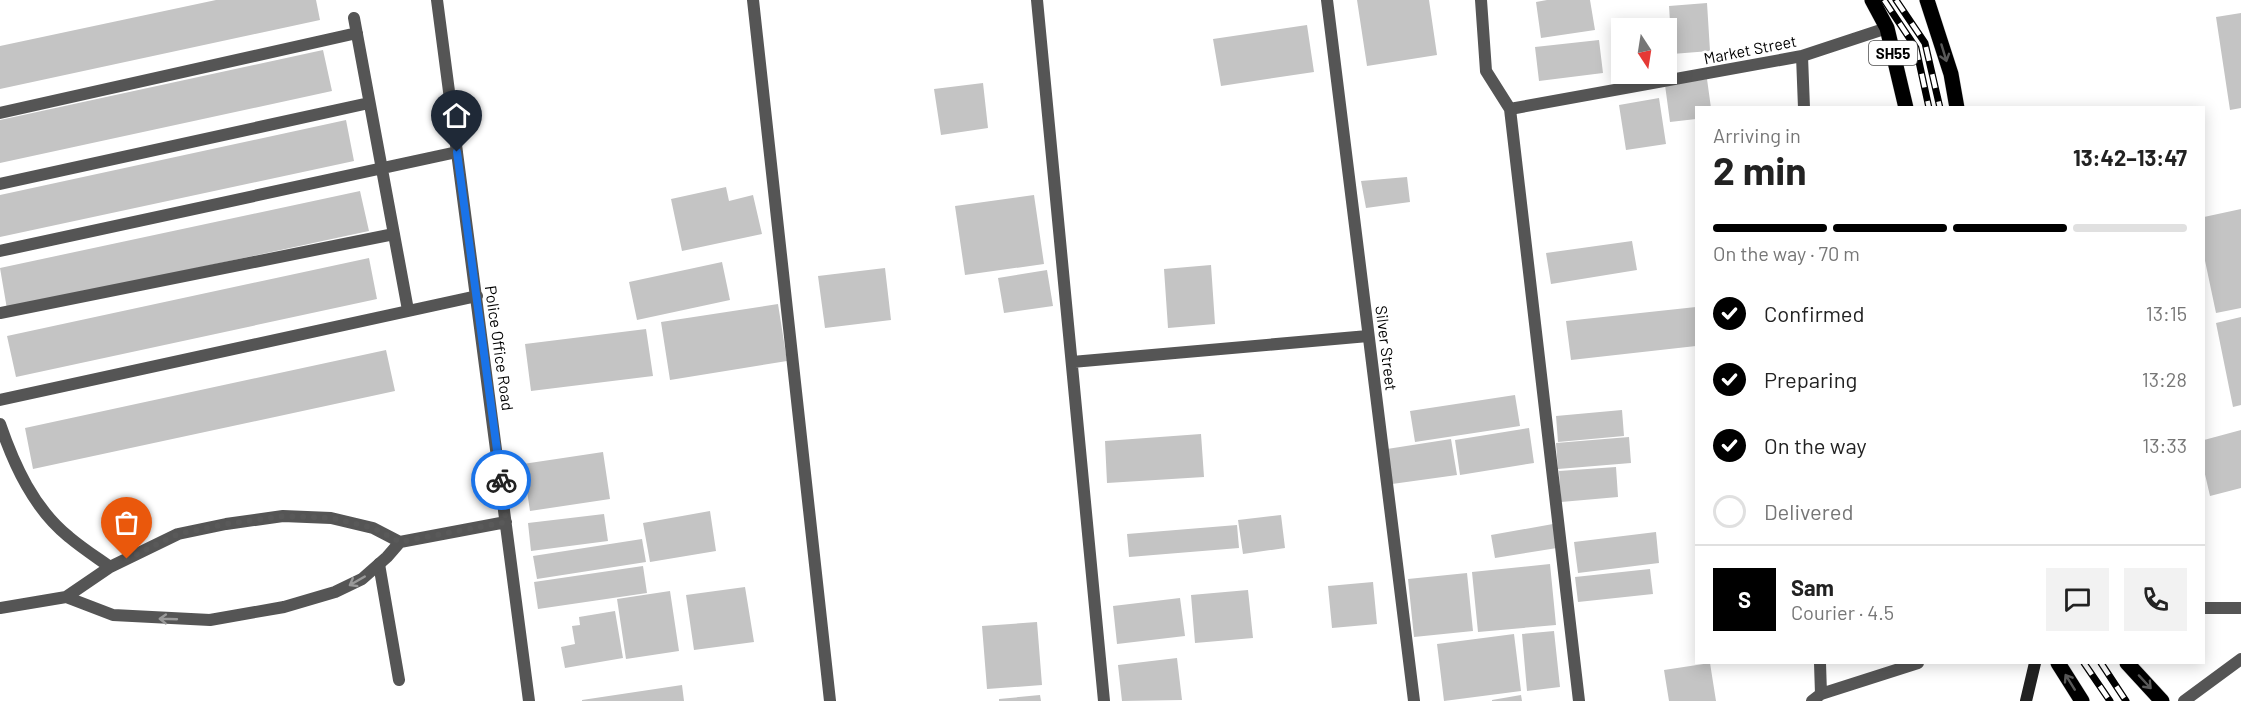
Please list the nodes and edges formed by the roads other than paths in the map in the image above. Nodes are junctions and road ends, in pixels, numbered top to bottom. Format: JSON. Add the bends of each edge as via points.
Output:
{"nodes":[{"id":1,"x":437,"y":0,"type":"edge"},
{"id":2,"x":753,"y":0,"type":"edge"},
{"id":3,"x":1037,"y":0,"type":"edge"},
{"id":4,"x":1327,"y":0,"type":"edge"},
{"id":5,"x":1481,"y":0,"type":"edge"},
{"id":6,"x":1872,"y":0,"type":"edge"},
{"id":7,"x":1927,"y":0,"type":"edge"},
{"id":8,"x":354,"y":18,"type":"dead end"},
{"id":9,"x":1887,"y":28,"type":"junction"},
{"id":10,"x":357,"y":33,"type":"junction"},
{"id":11,"x":1802,"y":56,"type":"junction"},
{"id":12,"x":369,"y":103,"type":"junction"},
{"id":13,"x":1804,"y":106,"type":"edge"},
{"id":14,"x":1906,"y":106,"type":"edge"},
{"id":15,"x":1957,"y":106,"type":"edge"},
{"id":16,"x":1510,"y":109,"type":"junction"},
{"id":17,"x":0,"y":113,"type":"edge"},
{"id":18,"x":457,"y":152,"type":"junction"},
{"id":19,"x":382,"y":168,"type":"junction"},
{"id":20,"x":0,"y":184,"type":"edge"},
{"id":21,"x":394,"y":234,"type":"junction"},
{"id":22,"x":0,"y":251,"type":"edge"},
{"id":23,"x":477,"y":296,"type":"junction"},
{"id":24,"x":408,"y":310,"type":"junction"},
{"id":25,"x":0,"y":313,"type":"edge"},
{"id":26,"x":1368,"y":336,"type":"junction"},
{"id":27,"x":1072,"y":362,"type":"junction"},
{"id":28,"x":0,"y":400,"type":"edge"},
{"id":29,"x":0,"y":424,"type":"edge"},
{"id":30,"x":506,"y":522,"type":"junction"},
{"id":31,"x":400,"y":542,"type":"junction"},
{"id":32,"x":379,"y":564,"type":"junction"},
{"id":33,"x":110,"y":567,"type":"junction"},
{"id":34,"x":66,"y":597,"type":"junction"},
{"id":35,"x":0,"y":608,"type":"edge"},
{"id":36,"x":2205,"y":608,"type":"edge"},
{"id":37,"x":2241,"y":608,"type":"edge"},
{"id":38,"x":2241,"y":659,"type":"edge"},
{"id":39,"x":1820,"y":664,"type":"edge"},
{"id":40,"x":1915,"y":664,"type":"edge"},
{"id":41,"x":2035,"y":664,"type":"edge"},
{"id":42,"x":2059,"y":664,"type":"edge"},
{"id":43,"x":2128,"y":664,"type":"edge"},
{"id":44,"x":399,"y":680,"type":"dead end"},
{"id":45,"x":1816,"y":697,"type":"edge"},
{"id":46,"x":529,"y":701,"type":"edge"},
{"id":47,"x":830,"y":701,"type":"edge"},
{"id":48,"x":1104,"y":701,"type":"edge"},
{"id":49,"x":1414,"y":701,"type":"edge"},
{"id":50,"x":1579,"y":701,"type":"edge"},
{"id":51,"x":2026,"y":701,"type":"edge"},
{"id":52,"x":2082,"y":701,"type":"edge"},
{"id":53,"x":2162,"y":701,"type":"edge"},
{"id":54,"x":2184,"y":701,"type":"edge"}],
"edges":[{"from":1,"to":18,"type":"street","name":"Police Office Road"},
{"from":2,"to":47,"type":"street"},
{"from":3,"to":27,"type":"street"},
{"from":4,"to":26,"type":"street","name":"Silver Street"},
{"from":5,"to":16,"type":"street","via":[[1486,72]]},
{"from":6,"to":9,"type":"main road","number":"SH55"},
{"from":7,"to":15,"type":"main road","number":"SH55","one_way":true,"via":[[1951,74]]},
{"from":8,"to":10,"type":"street"},
{"from":9,"to":11,"type":"street","name":"Market Street"},
{"from":9,"to":14,"type":"main road","number":"SH55"},
{"from":10,"to":12,"type":"street"},
{"from":10,"to":17,"type":"street"},
{"from":11,"to":13,"type":"street"},
{"from":11,"to":16,"type":"street","name":"Market Street"},
{"from":12,"to":19,"type":"street"},
{"from":12,"to":20,"type":"street"},
{"from":16,"to":50,"type":"street"},
{"from":18,"to":19,"type":"street"},
{"from":18,"to":23,"type":"street","name":"Police Office Road"},
{"from":19,"to":21,"type":"street"},
{"from":19,"to":22,"type":"street"},
{"from":21,"to":24,"type":"street"},
{"from":21,"to":25,"type":"street"},
{"from":23,"to":24,"type":"street"},
{"from":23,"to":30,"type":"street","name":"Police Office Road"},
{"from":24,"to":28,"type":"street"},
{"from":26,"to":27,"type":"street"},
{"from":26,"to":49,"type":"street","name":"Silver Street"},
{"from":27,"to":48,"type":"street"},
{"from":29,"to":33,"type":"street","via":[[34,499],[67,536]]},
{"from":30,"to":31,"type":"street"},
{"from":30,"to":46,"type":"street","name":"Police Office Road"},
{"from":31,"to":32,"type":"street"},
{"from":31,"to":33,"type":"street","via":[[373,528],[331,518],[283,516],[178,534]]},
{"from":32,"to":34,"type":"street","one_way":true,"via":[[362,579],[334,592],[284,607],[210,620],[113,615]]},
{"from":32,"to":44,"type":"street"},
{"from":33,"to":34,"type":"street"},
{"from":34,"to":35,"type":"street"},
{"from":36,"to":37,"type":"street"},
{"from":38,"to":54,"type":"street"},
{"from":39,"to":45,"type":"street"},
{"from":40,"to":45,"type":"street"},
{"from":41,"to":51,"type":"main road"},
{"from":52,"to":42,"type":"main road","one_way":true},
{"from":43,"to":53,"type":"main road","one_way":true}]}
